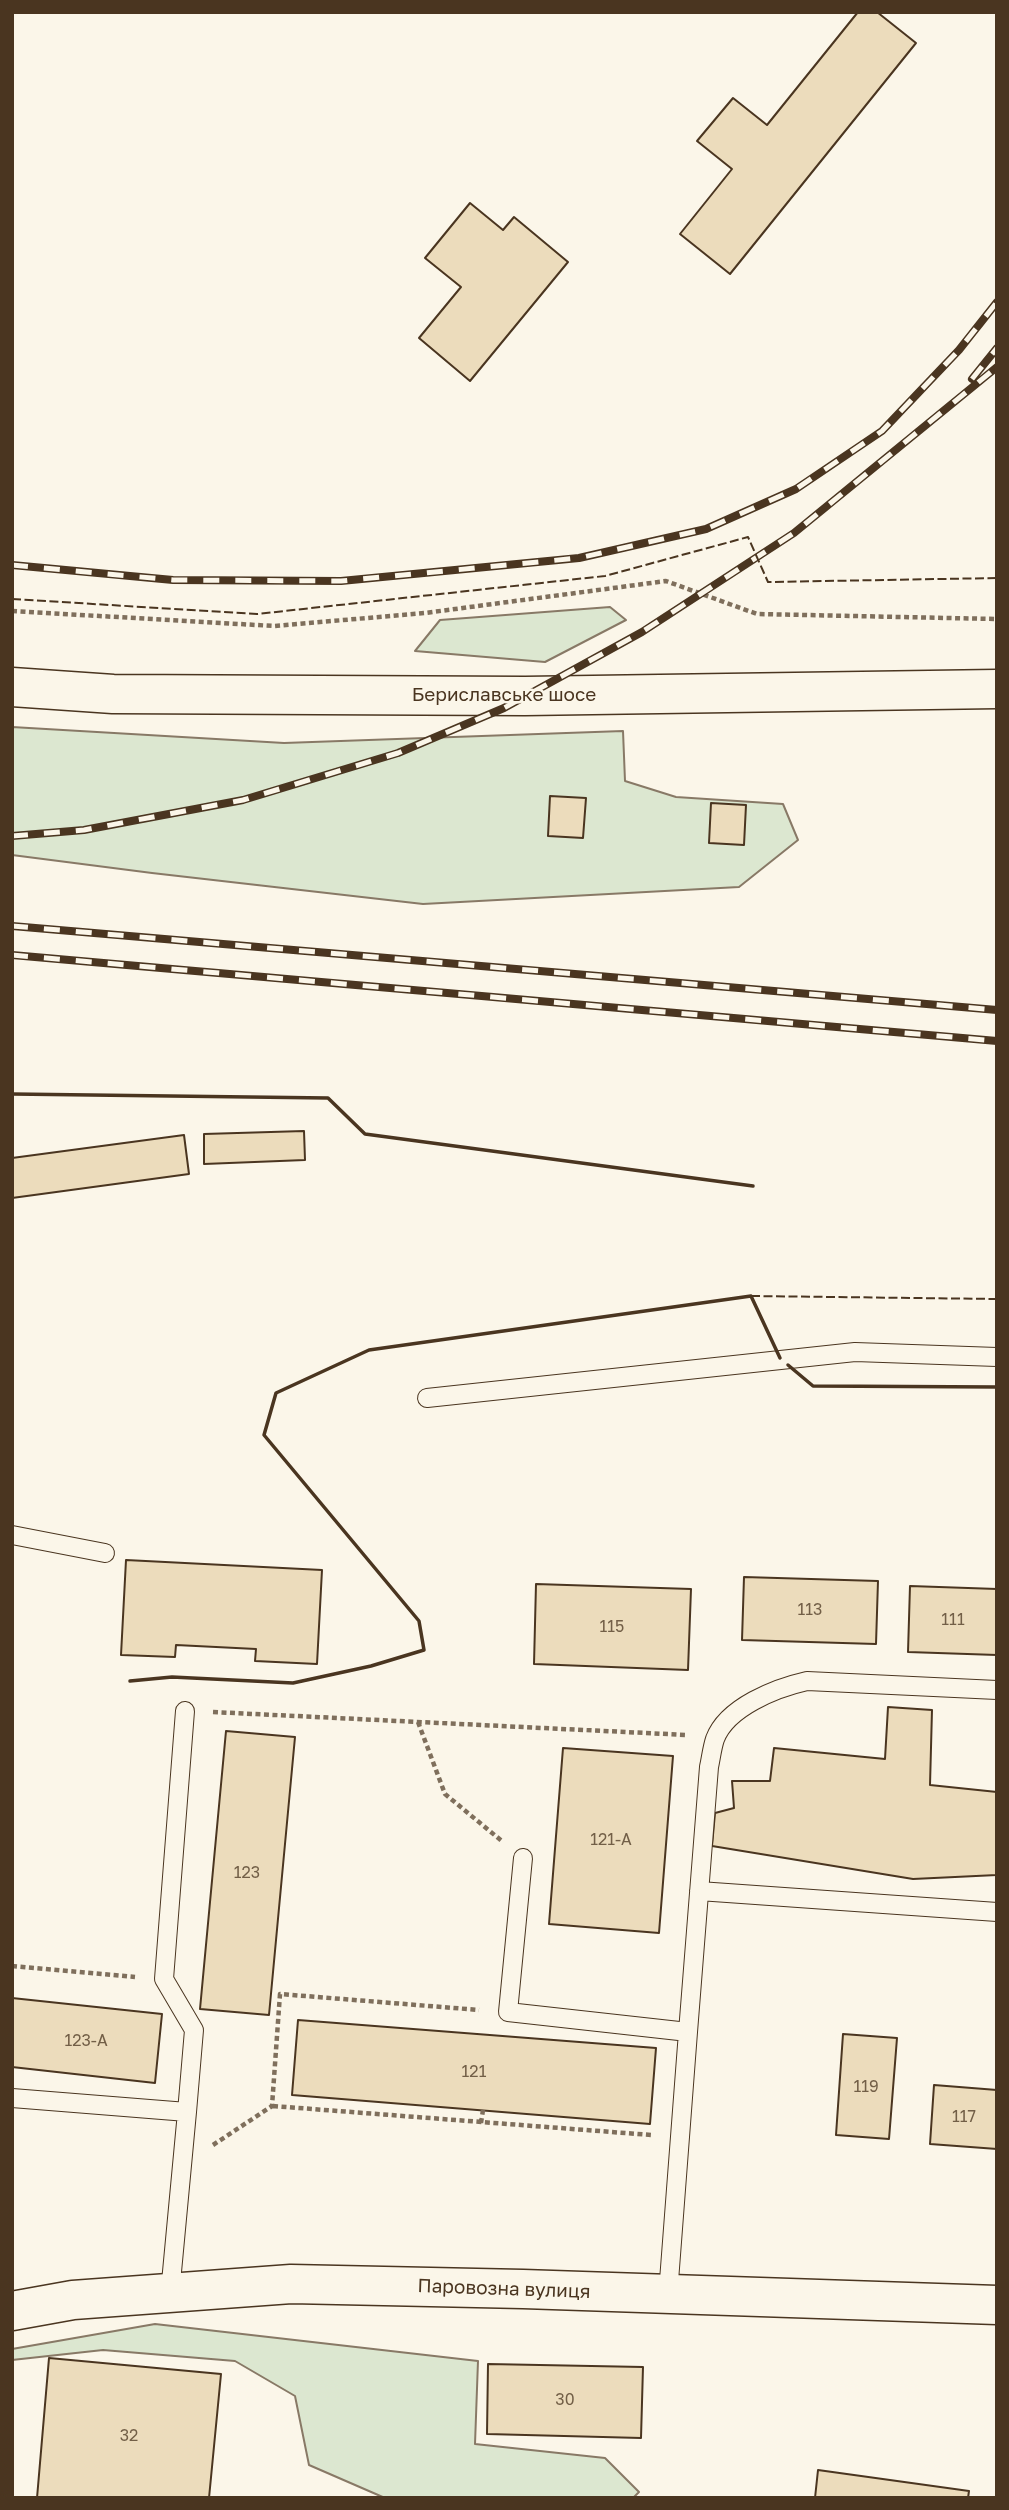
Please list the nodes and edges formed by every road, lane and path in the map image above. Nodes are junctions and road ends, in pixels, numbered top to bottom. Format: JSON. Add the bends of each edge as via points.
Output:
{"nodes":[{"id":1,"x":12,"y":611,"type":"edge"},
{"id":2,"x":997,"y":619,"type":"edge"},
{"id":3,"x":12,"y":687,"type":"edge"},
{"id":4,"x":997,"y":688,"type":"edge"},
{"id":5,"x":997,"y":1357,"type":"edge"},
{"id":6,"x":427,"y":1398,"type":"dead end"},
{"id":7,"x":12,"y":1535,"type":"edge"},
{"id":8,"x":105,"y":1553,"type":"dead end"},
{"id":9,"x":997,"y":1690,"type":"edge"},
{"id":10,"x":185,"y":1711,"type":"joint"},
{"id":11,"x":418,"y":1722,"type":"junction"},
{"id":12,"x":716,"y":1737,"type":"junction"},
{"id":13,"x":523,"y":1858,"type":"joint"},
{"id":14,"x":699,"y":1891,"type":"junction"},
{"id":15,"x":997,"y":1912,"type":"edge"},
{"id":16,"x":12,"y":1966,"type":"edge"},
{"id":17,"x":164,"y":1979,"type":"junction"},
{"id":18,"x":508,"y":2012,"type":"junction"},
{"id":19,"x":688,"y":2032,"type":"junction"},
{"id":20,"x":12,"y":2098,"type":"edge"},
{"id":21,"x":272,"y":2106,"type":"junction"},
{"id":22,"x":482,"y":2110,"type":"dead end"},
{"id":23,"x":187,"y":2112,"type":"junction"},
{"id":24,"x":481,"y":2123,"type":"junction"},
{"id":25,"x":680,"y":2137,"type":"junction"},
{"id":26,"x":184,"y":2148,"type":"junction"},
{"id":27,"x":170,"y":2293,"type":"junction"},
{"id":28,"x":668,"y":2294,"type":"junction"},
{"id":29,"x":997,"y":2305,"type":"edge"},
{"id":30,"x":12,"y":2311,"type":"edge"}],
"edges":[{"from":1,"to":2,"type":"path","via":[[274,626],[666,581],[757,614]]},
{"from":3,"to":4,"type":"main road","name":"Бериславське шосе","via":[[113,694],[525,696]]},
{"from":5,"to":6,"type":"lane","via":[[855,1352]]},
{"from":7,"to":8,"type":"lane"},
{"from":9,"to":12,"type":"lane","via":[[807,1681],[780,1687],[755,1700],[735,1713]]},
{"from":10,"to":11,"type":"path"},
{"from":10,"to":17,"type":"lane"},
{"from":11,"to":12,"type":"path"},
{"from":11,"to":13,"type":"path","via":[[445,1794]]},
{"from":12,"to":14,"type":"lane","via":[[709,1767]]},
{"from":13,"to":18,"type":"lane"},
{"from":14,"to":15,"type":"lane"},
{"from":14,"to":19,"type":"lane"},
{"from":16,"to":17,"type":"path"},
{"from":17,"to":23,"type":"lane","via":[[194,2030]]},
{"from":18,"to":19,"type":"lane"},
{"from":18,"to":21,"type":"path","via":[[280,1994]]},
{"from":19,"to":25,"type":"lane"},
{"from":20,"to":23,"type":"lane"},
{"from":21,"to":24,"type":"path"},
{"from":21,"to":26,"type":"path","via":[[216,2144]]},
{"from":22,"to":24,"type":"path"},
{"from":23,"to":26,"type":"lane"},
{"from":24,"to":25,"type":"path"},
{"from":25,"to":28,"type":"lane"},
{"from":26,"to":27,"type":"lane"},
{"from":27,"to":28,"type":"main road","name":"Паровозна вулиця","via":[[291,2284]]},
{"from":27,"to":30,"type":"main road","name":"Паровозна вулиця","via":[[73,2300]]},
{"from":28,"to":29,"type":"main road","name":"Паровозна вулиця"}]}
